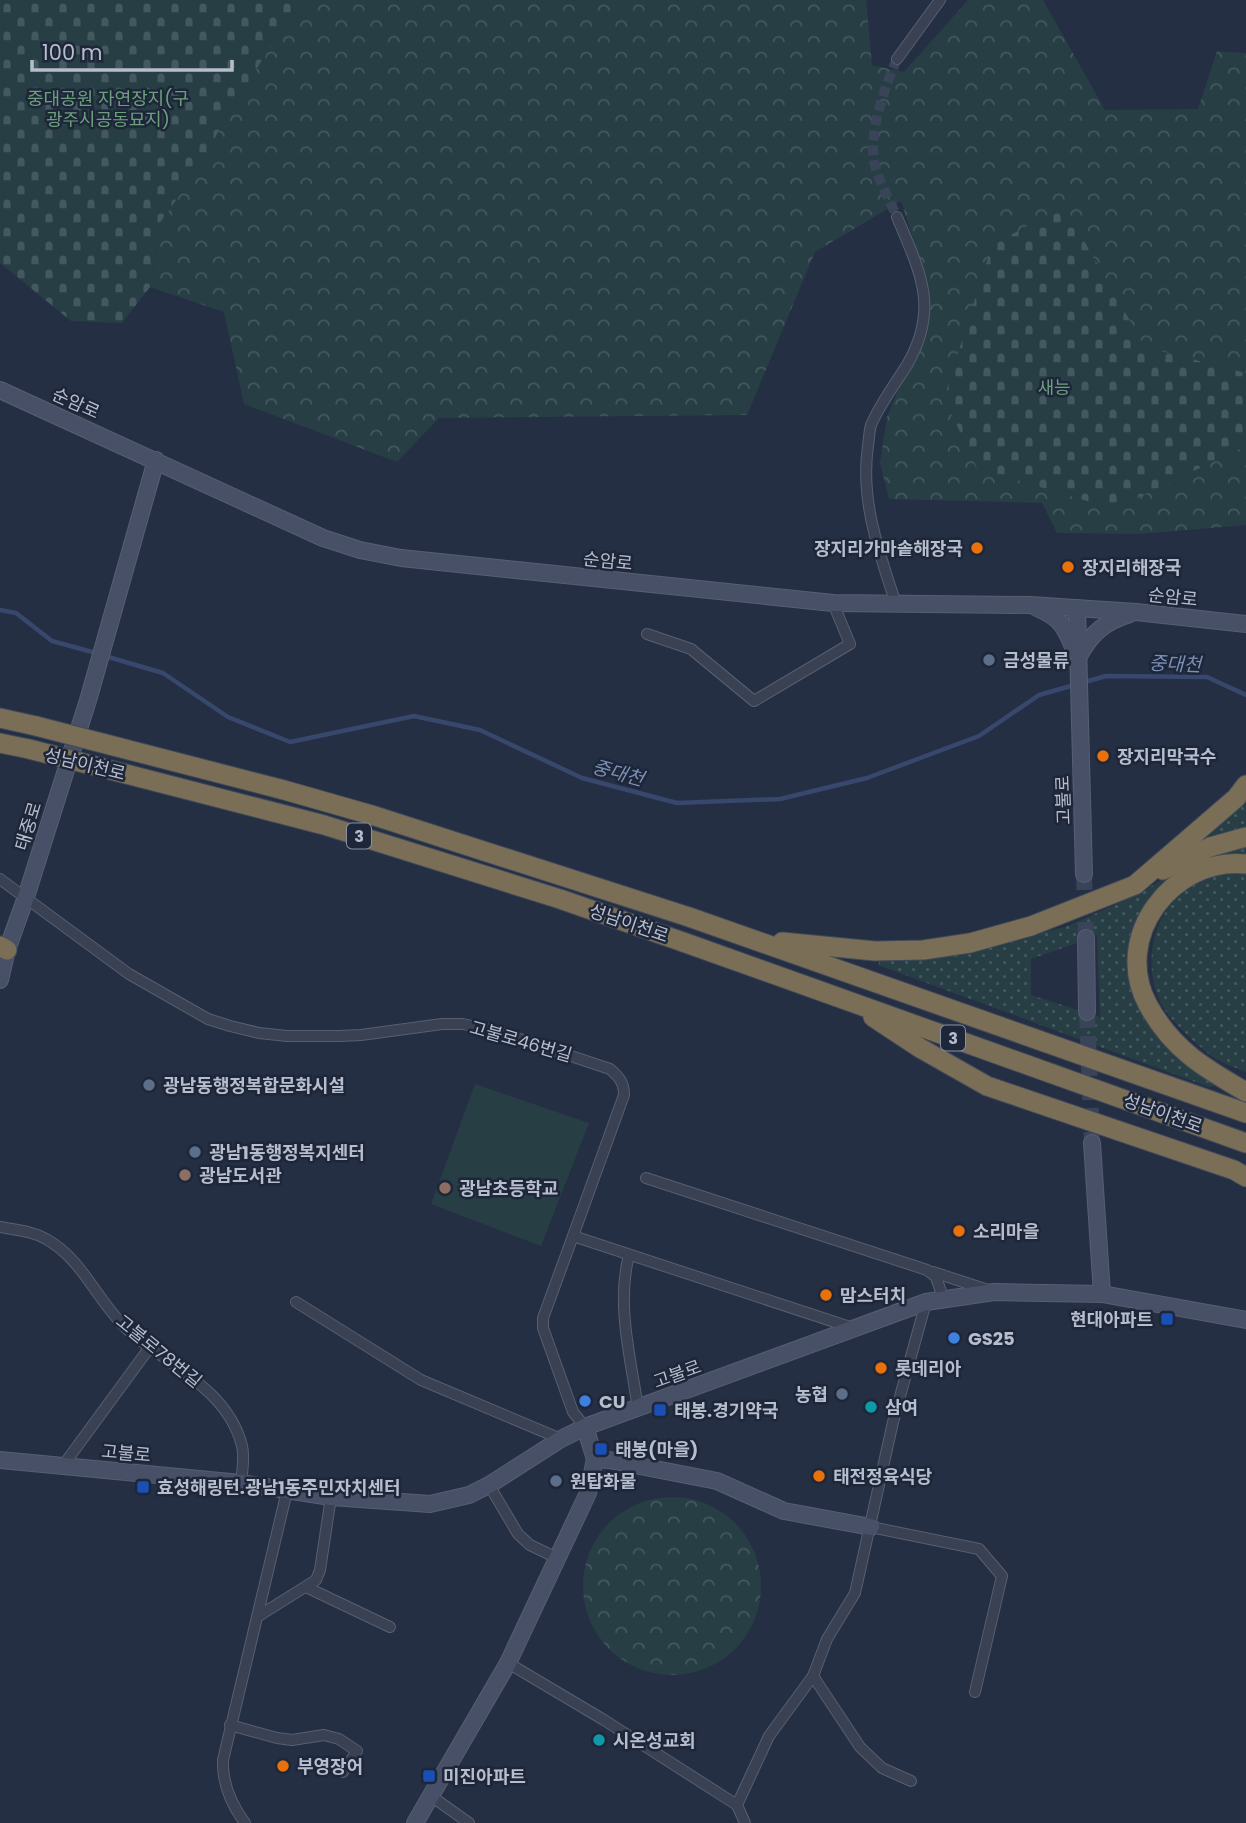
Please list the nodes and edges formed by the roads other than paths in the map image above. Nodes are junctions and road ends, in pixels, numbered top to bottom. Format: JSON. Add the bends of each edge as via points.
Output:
{"nodes":[{"id":1,"x":940,"y":0,"type":"edge"},
{"id":2,"x":897,"y":59,"type":"tunnel mouth"},
{"id":3,"x":897,"y":217,"type":"tunnel mouth"},
{"id":4,"x":0,"y":390,"type":"edge"},
{"id":5,"x":156,"y":460,"type":"junction"},
{"id":6,"x":834,"y":603,"type":"junction"},
{"id":7,"x":896,"y":604,"type":"junction"},
{"id":8,"x":1030,"y":605,"type":"junction"},
{"id":9,"x":1077,"y":608,"type":"junction"},
{"id":10,"x":1136,"y":612,"type":"junction"},
{"id":11,"x":1246,"y":624,"type":"edge"},
{"id":12,"x":646,"y":634,"type":"dead end"},
{"id":13,"x":1078,"y":658,"type":"junction"},
{"id":14,"x":0,"y":718,"type":"edge"},
{"id":15,"x":0,"y":743,"type":"edge"},
{"id":16,"x":1246,"y":785,"type":"edge"},
{"id":17,"x":1246,"y":838,"type":"edge"},
{"id":18,"x":1246,"y":864,"type":"edge"},
{"id":19,"x":1084,"y":874,"type":"tunnel mouth"},
{"id":20,"x":0,"y":879,"type":"edge"},
{"id":21,"x":1135,"y":885,"type":"junction"},
{"id":22,"x":26,"y":897,"type":"junction"},
{"id":23,"x":1086,"y":938,"type":"tunnel mouth"},
{"id":24,"x":748,"y":939,"type":"junction"},
{"id":25,"x":4,"y":948,"type":"edge"},
{"id":26,"x":0,"y":980,"type":"edge"},
{"id":27,"x":849,"y":1001,"type":"junction"},
{"id":28,"x":1087,"y":1012,"type":"tunnel mouth"},
{"id":29,"x":1239,"y":1088,"type":"edge"},
{"id":30,"x":1246,"y":1113,"type":"edge"},
{"id":31,"x":1092,"y":1143,"type":"tunnel mouth"},
{"id":32,"x":1246,"y":1143,"type":"edge"},
{"id":33,"x":1246,"y":1177,"type":"edge"},
{"id":34,"x":646,"y":1178,"type":"dead end"},
{"id":35,"x":0,"y":1227,"type":"edge"},
{"id":36,"x":573,"y":1236,"type":"junction"},
{"id":37,"x":629,"y":1255,"type":"junction"},
{"id":38,"x":927,"y":1270,"type":"junction"},
{"id":39,"x":994,"y":1292,"type":"junction"},
{"id":40,"x":1102,"y":1294,"type":"junction"},
{"id":41,"x":943,"y":1298,"type":"junction"},
{"id":42,"x":296,"y":1302,"type":"dead end"},
{"id":43,"x":926,"y":1302,"type":"junction"},
{"id":44,"x":1246,"y":1320,"type":"edge"},
{"id":45,"x":853,"y":1328,"type":"junction"},
{"id":46,"x":150,"y":1347,"type":"junction"},
{"id":47,"x":638,"y":1409,"type":"junction"},
{"id":48,"x":586,"y":1427,"type":"junction"},
{"id":49,"x":561,"y":1439,"type":"junction"},
{"id":50,"x":0,"y":1460,"type":"edge"},
{"id":51,"x":595,"y":1460,"type":"junction"},
{"id":52,"x":62,"y":1466,"type":"junction"},
{"id":53,"x":241,"y":1483,"type":"junction"},
{"id":54,"x":489,"y":1485,"type":"junction"},
{"id":55,"x":288,"y":1491,"type":"junction"},
{"id":56,"x":331,"y":1497,"type":"junction"},
{"id":57,"x":871,"y":1527,"type":"junction"},
{"id":58,"x":557,"y":1558,"type":"junction"},
{"id":59,"x":306,"y":1587,"type":"junction"},
{"id":60,"x":257,"y":1617,"type":"junction"},
{"id":61,"x":390,"y":1627,"type":"dead end"},
{"id":62,"x":508,"y":1663,"type":"junction"},
{"id":63,"x":813,"y":1676,"type":"junction"},
{"id":64,"x":975,"y":1692,"type":"dead end"},
{"id":65,"x":230,"y":1725,"type":"junction"},
{"id":66,"x":343,"y":1772,"type":"dead end"},
{"id":67,"x":911,"y":1781,"type":"dead end"},
{"id":68,"x":431,"y":1796,"type":"junction"},
{"id":69,"x":737,"y":1805,"type":"junction"},
{"id":70,"x":245,"y":1823,"type":"edge"},
{"id":71,"x":415,"y":1823,"type":"edge"},
{"id":72,"x":469,"y":1823,"type":"edge"},
{"id":73,"x":745,"y":1823,"type":"edge"}],
"edges":[{"from":1,"to":2,"type":"street"},
{"from":3,"to":7,"type":"street","via":[[920,272],[923,323],[914,352],[871,426],[865,487],[872,530]]},
{"from":4,"to":5,"type":"street","name":"순암로"},
{"from":5,"to":6,"type":"street","name":"순암로","via":[[323,538],[387,555]]},
{"from":5,"to":22,"type":"street","name":"태중로"},
{"from":6,"to":7,"type":"street","name":"순암로"},
{"from":6,"to":12,"type":"street","via":[[850,644],[754,701],[691,649]]},
{"from":7,"to":8,"type":"street","name":"순암로"},
{"from":8,"to":9,"type":"street","name":"순암로"},
{"from":8,"to":13,"type":"street","via":[[1064,625]]},
{"from":9,"to":10,"type":"street","name":"순암로"},
{"from":9,"to":13,"type":"street"},
{"from":10,"to":11,"type":"street","name":"순암로"},
{"from":10,"to":13,"type":"street","via":[[1098,629]]},
{"from":13,"to":19,"type":"street","name":"고불로"},
{"from":14,"to":24,"type":"highway","name":"성남이천로","number":"3","bridge":true,"via":[[375,816]]},
{"from":15,"to":27,"type":"highway","name":"성남이천로","number":"3","bridge":true,"via":[[324,825],[561,899]]},
{"from":16,"to":21,"type":"highway"},
{"from":17,"to":21,"type":"highway","via":[[1210,847]]},
{"from":18,"to":29,"type":"highway","via":[[1202,869],[1179,882],[1149,915],[1138,952],[1146,1002],[1162,1028],[1185,1054]]},
{"from":20,"to":22,"type":"street","name":"고불로46번길"},
{"from":21,"to":24,"type":"highway","via":[[1031,926],[923,950],[875,951]]},
{"from":22,"to":25,"type":"street","name":"태중로"},
{"from":22,"to":36,"type":"street","name":"고불로46번길","via":[[129,974],[208,1019],[230,1026],[286,1036],[339,1036],[463,1024],[610,1069],[620,1077],[624,1095]]},
{"from":23,"to":28,"type":"street"},
{"from":24,"to":30,"type":"highway","name":"성남이천로","number":"3"},
{"from":25,"to":26,"type":"street","name":"태중로"},
{"from":27,"to":32,"type":"highway","name":"성남이천로","number":"3"},
{"from":27,"to":33,"type":"highway","via":[[919,1048],[988,1086]]},
{"from":31,"to":40,"type":"street"},
{"from":34,"to":38,"type":"street"},
{"from":35,"to":46,"type":"street","name":"고불로78번길","via":[[29,1231],[61,1249],[110,1312]]},
{"from":36,"to":37,"type":"street"},
{"from":36,"to":48,"type":"street","name":"고불로46번길","via":[[543,1328],[573,1412]]},
{"from":37,"to":45,"type":"street"},
{"from":37,"to":47,"type":"street","via":[[623,1298]]},
{"from":38,"to":39,"type":"street"},
{"from":38,"to":41,"type":"street","via":[[936,1277]]},
{"from":39,"to":40,"type":"street","name":"고불로"},
{"from":39,"to":41,"type":"street","name":"고불로"},
{"from":40,"to":44,"type":"street","name":"고불로"},
{"from":41,"to":43,"type":"street","name":"고불로"},
{"from":42,"to":49,"type":"street","via":[[421,1380]]},
{"from":43,"to":45,"type":"street","name":"고불로"},
{"from":43,"to":57,"type":"street","via":[[893,1422]]},
{"from":45,"to":47,"type":"street","name":"고불로"},
{"from":46,"to":52,"type":"street"},
{"from":46,"to":53,"type":"street","name":"고불로78번길","via":[[204,1386],[229,1418],[242,1444]]},
{"from":47,"to":48,"type":"street","name":"고불로"},
{"from":48,"to":49,"type":"street","name":"고불로"},
{"from":48,"to":51,"type":"street"},
{"from":49,"to":54,"type":"street","name":"고불로"},
{"from":50,"to":52,"type":"street","name":"고불로"},
{"from":51,"to":57,"type":"street","via":[[717,1481],[784,1511]]},
{"from":51,"to":58,"type":"street","via":[[588,1493]]},
{"from":52,"to":53,"type":"street","name":"고불로"},
{"from":53,"to":55,"type":"street","name":"고불로"},
{"from":54,"to":56,"type":"street","name":"고불로","via":[[449,1502],[430,1504]]},
{"from":54,"to":58,"type":"street","via":[[518,1534]]},
{"from":55,"to":56,"type":"street","name":"고불로"},
{"from":55,"to":60,"type":"street"},
{"from":56,"to":59,"type":"street","via":[[320,1570]]},
{"from":57,"to":63,"type":"street","via":[[855,1593],[827,1639]]},
{"from":57,"to":64,"type":"street","via":[[979,1549],[1002,1576]]},
{"from":58,"to":62,"type":"street"},
{"from":59,"to":60,"type":"street"},
{"from":59,"to":61,"type":"street"},
{"from":60,"to":65,"type":"street"},
{"from":62,"to":68,"type":"street"},
{"from":62,"to":69,"type":"street"},
{"from":63,"to":67,"type":"street","via":[[860,1747],[881,1768]]},
{"from":63,"to":69,"type":"street","via":[[769,1736]]},
{"from":65,"to":66,"type":"street","via":[[292,1740],[324,1735],[339,1739],[357,1751]]},
{"from":65,"to":70,"type":"street","via":[[222,1774]]},
{"from":68,"to":71,"type":"street"},
{"from":68,"to":72,"type":"street"},
{"from":69,"to":73,"type":"street"}]}
